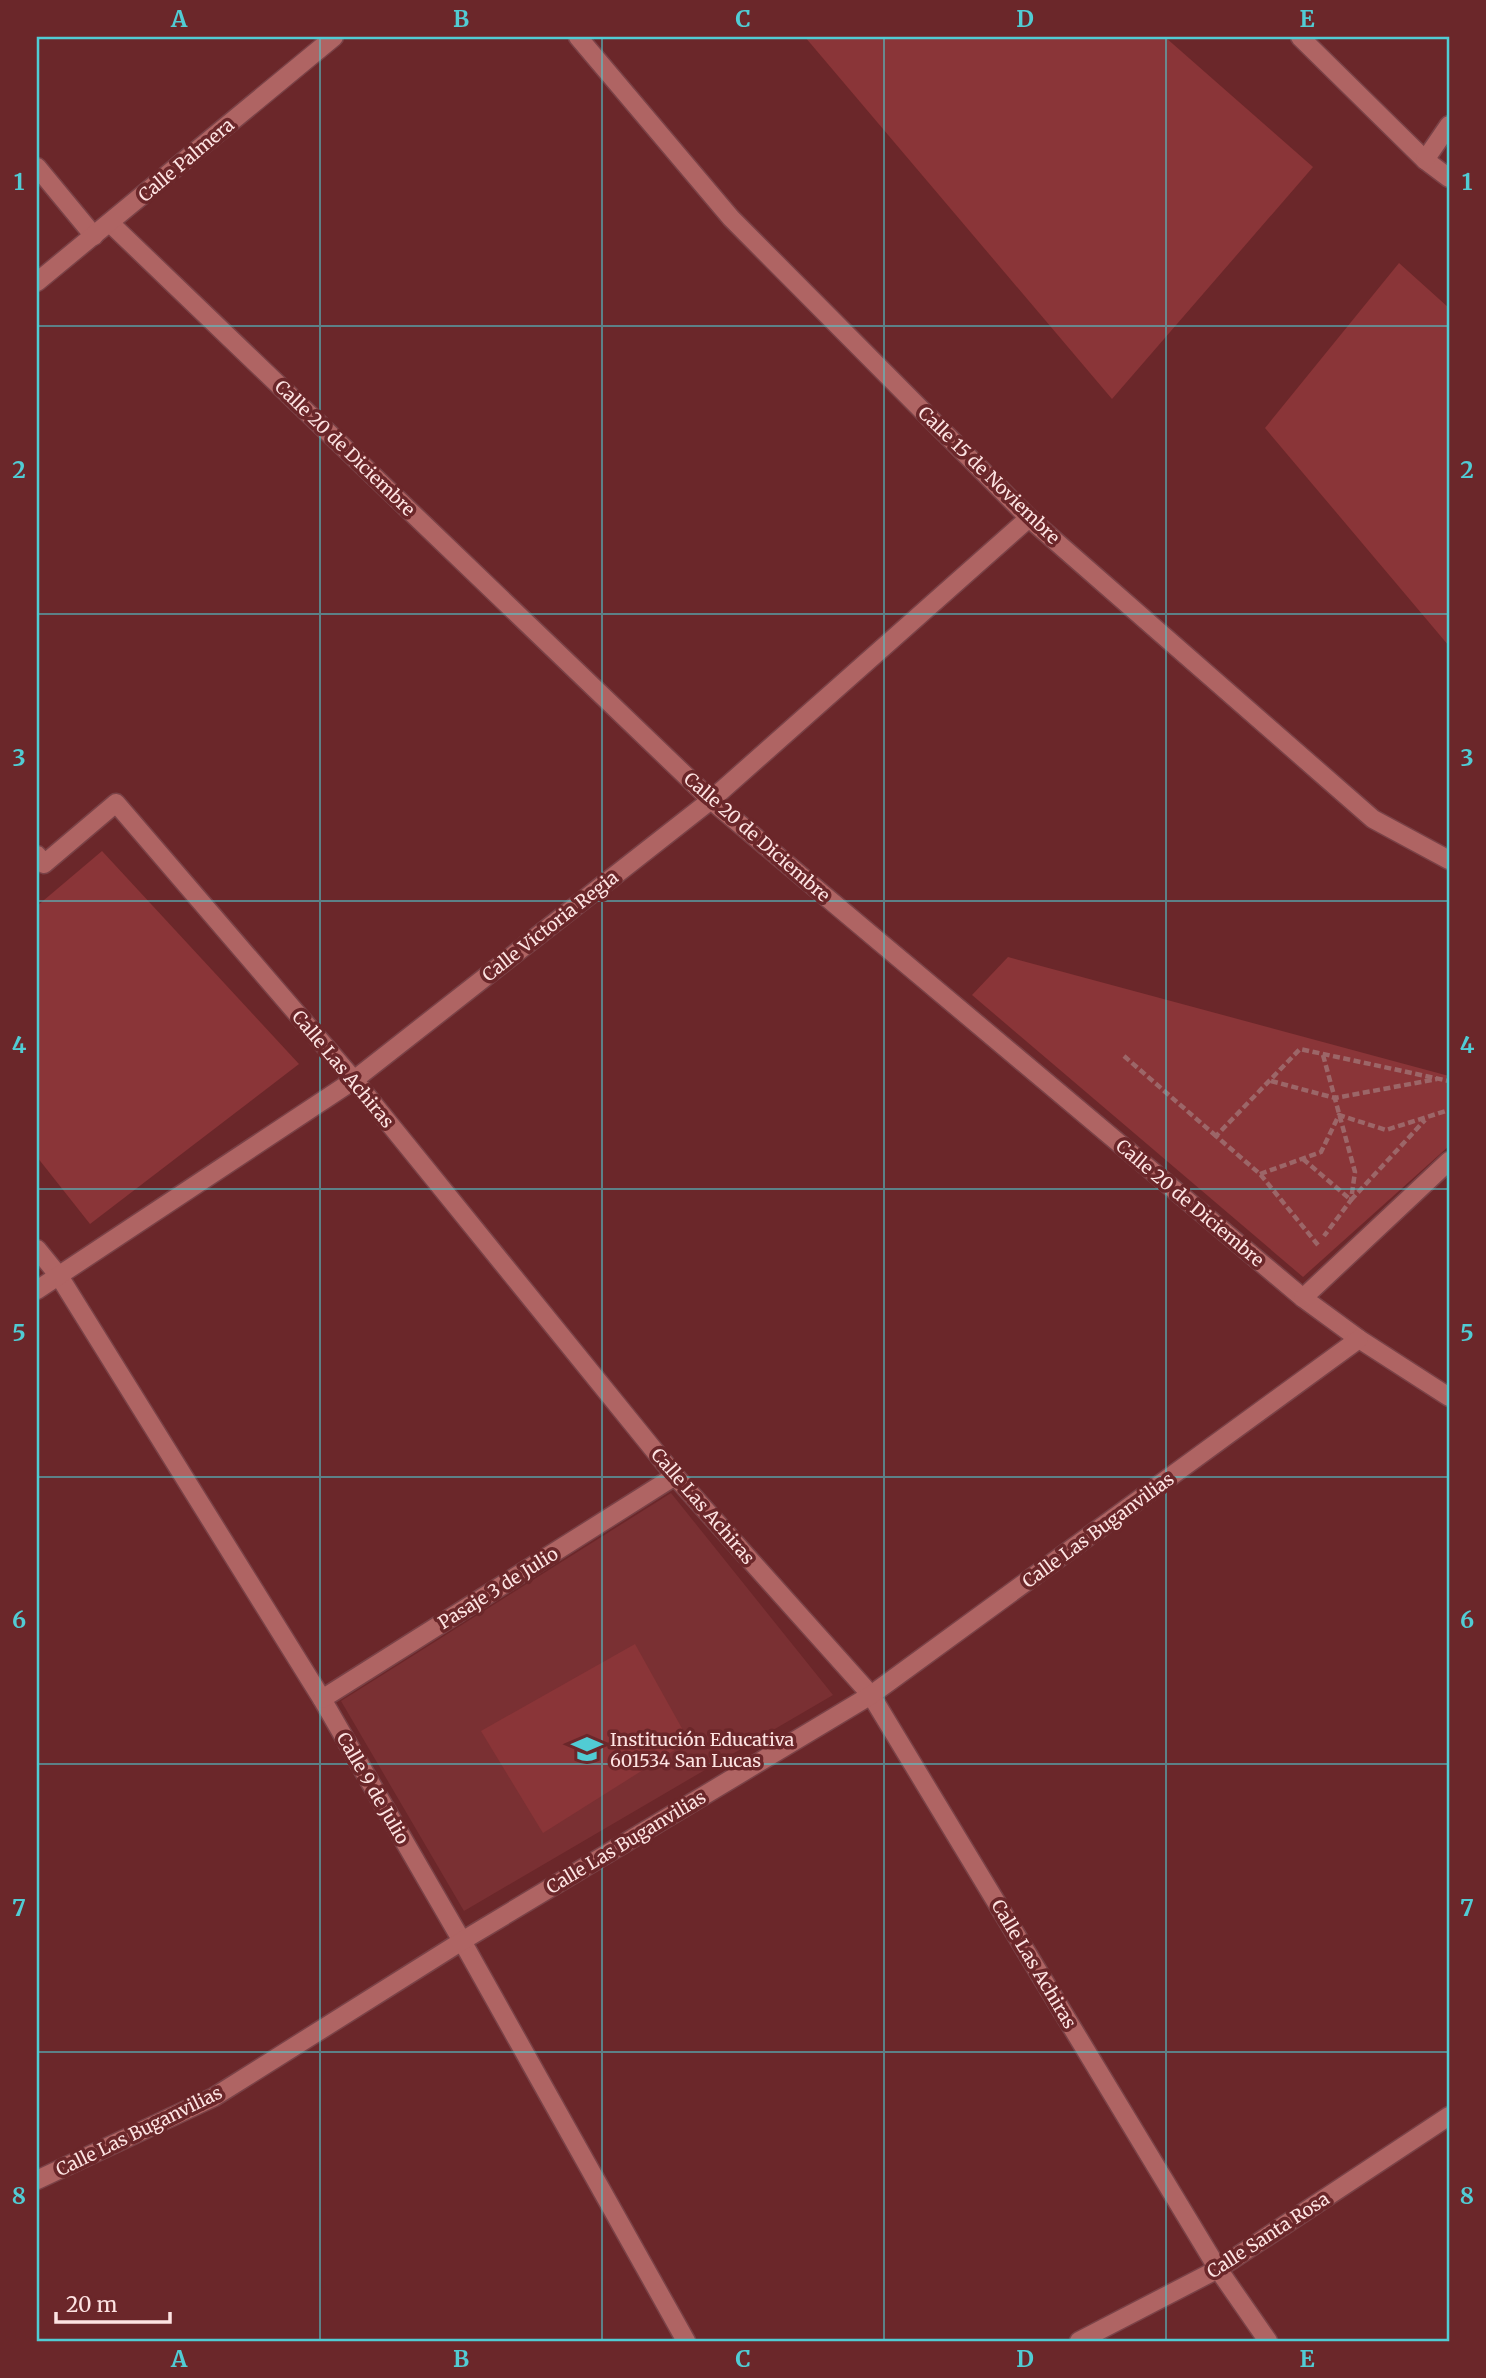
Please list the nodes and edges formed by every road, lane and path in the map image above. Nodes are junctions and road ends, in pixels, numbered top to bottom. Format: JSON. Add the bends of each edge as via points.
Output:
{"nodes":[{"id":1,"x":334,"y":37,"type":"edge"},
{"id":2,"x":578,"y":37,"type":"edge"},
{"id":3,"x":1300,"y":37,"type":"edge"},
{"id":4,"x":1449,"y":125,"type":"edge"},
{"id":5,"x":1425,"y":160,"type":"junction"},
{"id":6,"x":37,"y":167,"type":"edge"},
{"id":7,"x":1449,"y":178,"type":"edge"},
{"id":8,"x":110,"y":223,"type":"junction"},
{"id":9,"x":94,"y":236,"type":"junction"},
{"id":10,"x":37,"y":282,"type":"edge"},
{"id":11,"x":1029,"y":518,"type":"junction"},
{"id":12,"x":711,"y":800,"type":"junction"},
{"id":13,"x":40,"y":859,"type":"edge"},
{"id":14,"x":1449,"y":860,"type":"edge"},
{"id":15,"x":1323,"y":1054,"type":"junction"},
{"id":16,"x":1124,"y":1056,"type":"dead end"},
{"id":17,"x":1441,"y":1078,"type":"junction"},
{"id":18,"x":354,"y":1080,"type":"junction"},
{"id":19,"x":1270,"y":1081,"type":"junction"},
{"id":20,"x":1449,"y":1081,"type":"edge"},
{"id":21,"x":1335,"y":1098,"type":"junction"},
{"id":22,"x":1449,"y":1110,"type":"edge"},
{"id":23,"x":1339,"y":1115,"type":"junction"},
{"id":24,"x":1427,"y":1118,"type":"junction"},
{"id":25,"x":1216,"y":1136,"type":"junction"},
{"id":26,"x":1302,"y":1158,"type":"junction"},
{"id":27,"x":1449,"y":1161,"type":"edge"},
{"id":28,"x":1260,"y":1174,"type":"junction"},
{"id":29,"x":1351,"y":1200,"type":"junction"},
{"id":30,"x":37,"y":1249,"type":"edge"},
{"id":31,"x":59,"y":1276,"type":"junction"},
{"id":32,"x":37,"y":1290,"type":"edge"},
{"id":33,"x":1303,"y":1298,"type":"junction"},
{"id":34,"x":1359,"y":1339,"type":"junction"},
{"id":35,"x":1449,"y":1397,"type":"edge"},
{"id":36,"x":675,"y":1476,"type":"junction"},
{"id":37,"x":871,"y":1695,"type":"junction"},
{"id":38,"x":322,"y":1699,"type":"junction"},
{"id":39,"x":462,"y":1941,"type":"junction"},
{"id":40,"x":1449,"y":2116,"type":"edge"},
{"id":41,"x":37,"y":2180,"type":"edge"},
{"id":42,"x":1218,"y":2269,"type":"junction"},
{"id":43,"x":686,"y":2341,"type":"edge"},
{"id":44,"x":1079,"y":2341,"type":"edge"},
{"id":45,"x":1268,"y":2341,"type":"edge"}],
"edges":[{"from":1,"to":8,"type":"street","name":"Calle Palmera"},
{"from":2,"to":11,"type":"street","name":"Calle 15 de Noviembre","via":[[731,218]]},
{"from":3,"to":5,"type":"street"},
{"from":4,"to":5,"type":"street"},
{"from":5,"to":7,"type":"street"},
{"from":6,"to":9,"type":"street"},
{"from":8,"to":9,"type":"street","name":"Calle Palmera"},
{"from":8,"to":12,"type":"street","name":"Calle 20 de Diciembre"},
{"from":9,"to":10,"type":"street","name":"Calle Palmera"},
{"from":11,"to":12,"type":"street","name":"Calle Victoria Regia"},
{"from":11,"to":14,"type":"street","name":"Calle 15 de Noviembre","via":[[1373,819]]},
{"from":12,"to":18,"type":"street","name":"Calle Victoria Regia"},
{"from":12,"to":33,"type":"street","name":"Calle 20 de Diciembre"},
{"from":13,"to":18,"type":"street","name":"Calle Las Achiras","via":[[116,803]]},
{"from":15,"to":17,"type":"path"},
{"from":15,"to":19,"type":"path","via":[[1300,1049]]},
{"from":15,"to":21,"type":"path"},
{"from":16,"to":25,"type":"path"},
{"from":17,"to":20,"type":"path"},
{"from":17,"to":21,"type":"path"},
{"from":18,"to":31,"type":"street","name":"Calle Victoria Regia"},
{"from":18,"to":36,"type":"street","name":"Calle Las Achiras"},
{"from":19,"to":21,"type":"path"},
{"from":19,"to":25,"type":"path"},
{"from":21,"to":23,"type":"path"},
{"from":22,"to":24,"type":"path"},
{"from":23,"to":24,"type":"path","via":[[1386,1130]]},
{"from":23,"to":26,"type":"path","via":[[1321,1152]]},
{"from":23,"to":29,"type":"path","via":[[1354,1172]]},
{"from":24,"to":29,"type":"path"},
{"from":25,"to":28,"type":"path"},
{"from":26,"to":28,"type":"path"},
{"from":26,"to":29,"type":"path"},
{"from":27,"to":33,"type":"street"},
{"from":28,"to":29,"type":"path","via":[[1318,1245]]},
{"from":30,"to":31,"type":"street","name":"Calle 9 de Julio"},
{"from":31,"to":32,"type":"street","name":"Calle Victoria Regia"},
{"from":31,"to":38,"type":"street","name":"Calle 9 de Julio"},
{"from":33,"to":34,"type":"street","name":"Calle 20 de Diciembre"},
{"from":34,"to":35,"type":"street","name":"Calle 20 de Diciembre"},
{"from":34,"to":37,"type":"street","name":"Calle Las Buganvilias"},
{"from":36,"to":37,"type":"street","name":"Calle Las Achiras"},
{"from":36,"to":38,"type":"street","name":"Pasaje 3 de Julio"},
{"from":37,"to":39,"type":"street","name":"Calle Las Buganvilias"},
{"from":37,"to":42,"type":"street","name":"Calle Las Achiras"},
{"from":38,"to":39,"type":"street","name":"Calle 9 de Julio"},
{"from":39,"to":41,"type":"street","name":"Calle Las Buganvilias","via":[[215,2097]]},
{"from":39,"to":43,"type":"street","name":"Calle 9 de Julio"},
{"from":40,"to":42,"type":"street","name":"Calle Santa Rosa"},
{"from":42,"to":44,"type":"street","name":"Calle Santa Rosa"},
{"from":42,"to":45,"type":"street","name":"Calle Las Achiras"}]}
